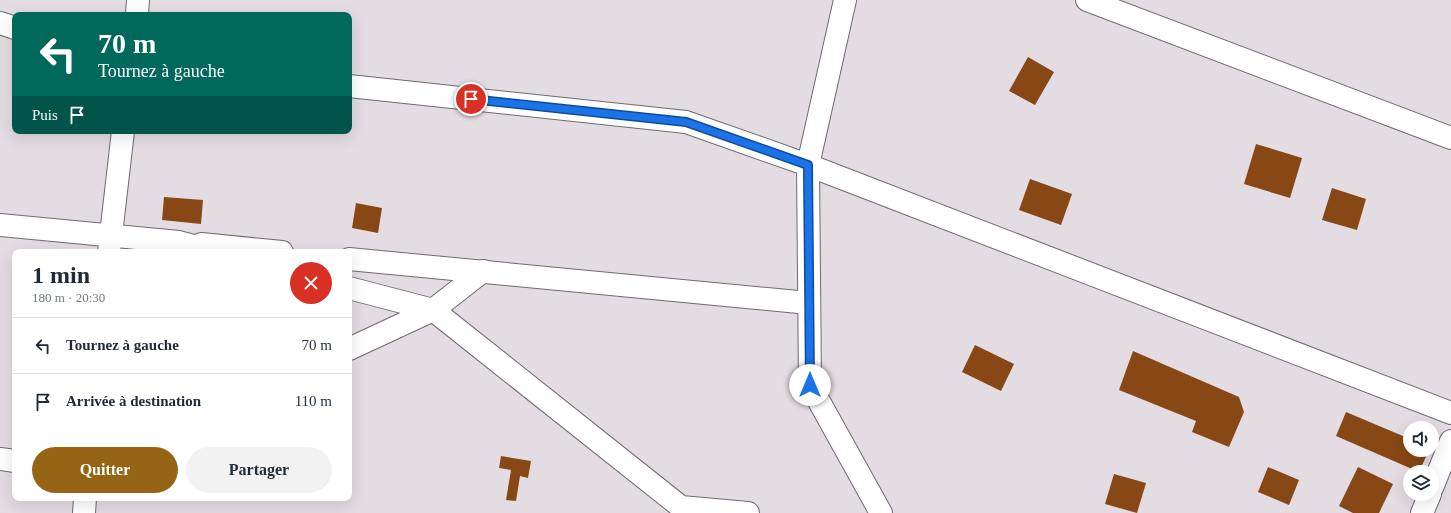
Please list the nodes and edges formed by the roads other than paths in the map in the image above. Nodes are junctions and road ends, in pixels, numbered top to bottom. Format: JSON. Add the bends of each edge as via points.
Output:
{"nodes":[{"id":1,"x":138,"y":0,"type":"edge"},
{"id":2,"x":845,"y":0,"type":"edge"},
{"id":3,"x":1087,"y":0,"type":"edge"},
{"id":4,"x":137,"y":12,"type":"edge"},
{"id":5,"x":0,"y":23,"type":"edge"},
{"id":6,"x":12,"y":27,"type":"edge"},
{"id":7,"x":352,"y":86,"type":"edge"},
{"id":8,"x":123,"y":134,"type":"edge"},
{"id":9,"x":1451,"y":138,"type":"edge"},
{"id":10,"x":808,"y":165,"type":"junction"},
{"id":11,"x":0,"y":225,"type":"edge"},
{"id":12,"x":179,"y":242,"type":"junction"},
{"id":13,"x":110,"y":244,"type":"edge"},
{"id":14,"x":205,"y":249,"type":"edge"},
{"id":15,"x":251,"y":249,"type":"edge"},
{"id":16,"x":352,"y":258,"type":"edge"},
{"id":17,"x":483,"y":271,"type":"junction"},
{"id":18,"x":352,"y":289,"type":"edge"},
{"id":19,"x":809,"y":303,"type":"junction"},
{"id":20,"x":433,"y":310,"type":"junction"},
{"id":21,"x":352,"y":348,"type":"edge"},
{"id":22,"x":1451,"y":413,"type":"edge"},
{"id":23,"x":1451,"y":441,"type":"edge"},
{"id":24,"x":0,"y":459,"type":"edge"},
{"id":25,"x":12,"y":461,"type":"edge"},
{"id":26,"x":1439,"y":471,"type":"edge"},
{"id":27,"x":86,"y":501,"type":"edge"},
{"id":28,"x":1427,"y":501,"type":"edge"},
{"id":29,"x":84,"y":513,"type":"edge"},
{"id":30,"x":748,"y":513,"type":"edge"},
{"id":31,"x":881,"y":513,"type":"edge"},
{"id":32,"x":1422,"y":513,"type":"edge"}],
"edges":[{"from":1,"to":4,"type":"street"},
{"from":2,"to":10,"type":"street"},
{"from":3,"to":9,"type":"street"},
{"from":5,"to":6,"type":"street"},
{"from":7,"to":10,"type":"street","via":[[686,122]]},
{"from":8,"to":13,"type":"street"},
{"from":10,"to":19,"type":"street"},
{"from":10,"to":22,"type":"street"},
{"from":11,"to":13,"type":"street"},
{"from":12,"to":13,"type":"street"},
{"from":12,"to":14,"type":"street"},
{"from":12,"to":15,"type":"street"},
{"from":16,"to":17,"type":"street"},
{"from":17,"to":19,"type":"street"},
{"from":17,"to":20,"type":"street"},
{"from":18,"to":20,"type":"street"},
{"from":19,"to":31,"type":"street","via":[[810,385]]},
{"from":20,"to":21,"type":"street"},
{"from":20,"to":30,"type":"street","via":[[681,507]]},
{"from":23,"to":26,"type":"street"},
{"from":24,"to":25,"type":"street"},
{"from":27,"to":29,"type":"street"},
{"from":28,"to":32,"type":"street"}]}
